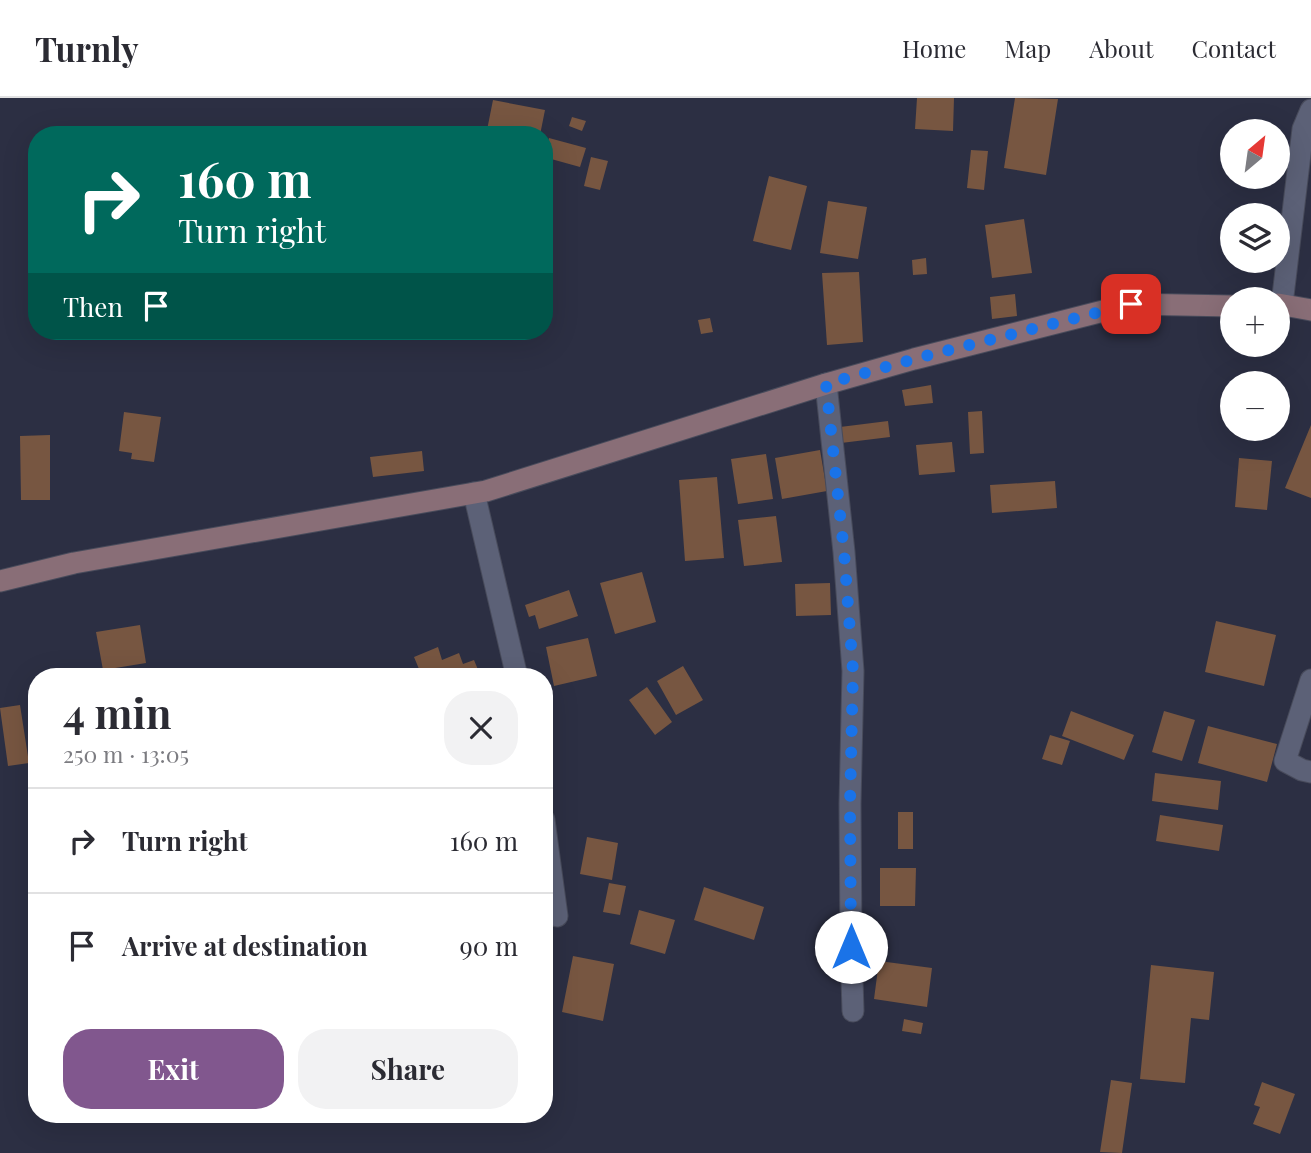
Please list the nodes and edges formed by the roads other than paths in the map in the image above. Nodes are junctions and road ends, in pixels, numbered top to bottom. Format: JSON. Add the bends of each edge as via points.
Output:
{"nodes":[{"id":1,"x":1311,"y":110,"type":"edge"},
{"id":2,"x":1282,"y":287,"type":"edge"},
{"id":3,"x":1220,"y":306,"type":"edge"},
{"id":4,"x":1290,"y":306,"type":"edge"},
{"id":5,"x":1311,"y":310,"type":"edge"},
{"id":6,"x":826,"y":384,"type":"junction"},
{"id":7,"x":474,"y":493,"type":"junction"},
{"id":8,"x":0,"y":581,"type":"edge"},
{"id":9,"x":515,"y":668,"type":"edge"},
{"id":10,"x":1311,"y":680,"type":"edge"},
{"id":11,"x":1311,"y":772,"type":"edge"},
{"id":12,"x":553,"y":892,"type":"edge"},
{"id":13,"x":556,"y":916,"type":"dead end"},
{"id":14,"x":853,"y":1011,"type":"dead end"}],
"edges":[{"from":1,"to":2,"type":"street","via":[[1303,129]]},
{"from":3,"to":6,"type":"street","via":[[1131,304]]},
{"from":4,"to":5,"type":"street"},
{"from":6,"to":7,"type":"street"},
{"from":6,"to":14,"type":"street","via":[[853,671]]},
{"from":7,"to":8,"type":"street","via":[[74,563]]},
{"from":7,"to":9,"type":"street"},
{"from":10,"to":11,"type":"street","via":[[1285,761]]},
{"from":12,"to":13,"type":"street"}]}
